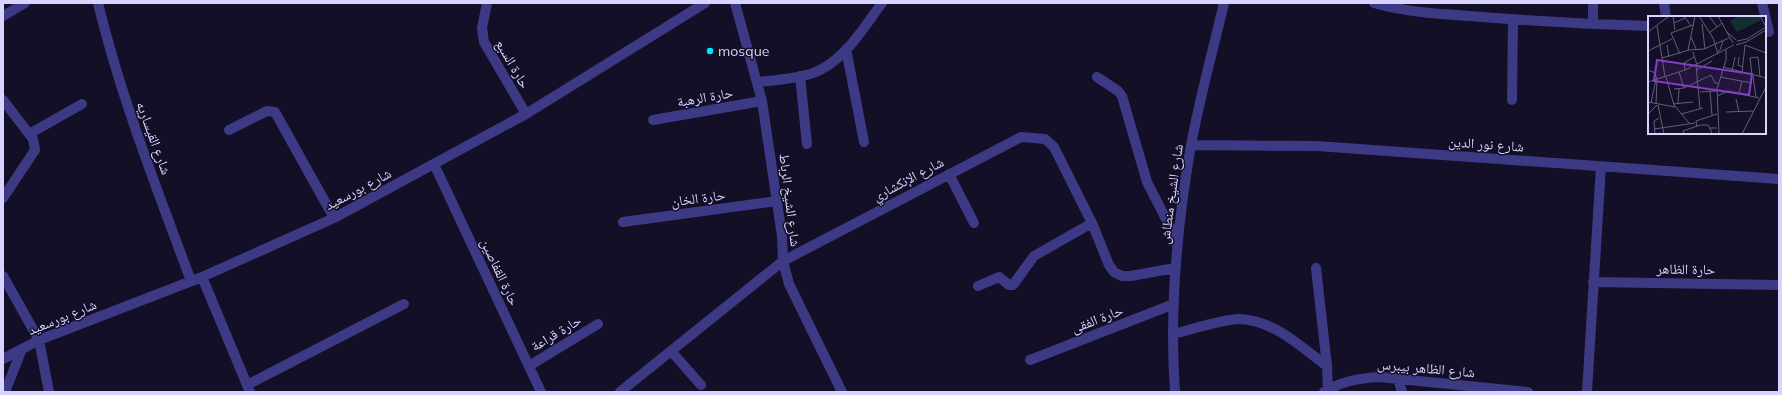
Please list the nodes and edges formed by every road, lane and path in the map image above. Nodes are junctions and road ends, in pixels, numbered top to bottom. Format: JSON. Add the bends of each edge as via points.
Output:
{"nodes":[{"id":1,"x":25,"y":3,"type":"edge"},
{"id":2,"x":98,"y":3,"type":"edge"},
{"id":3,"x":487,"y":3,"type":"edge"},
{"id":4,"x":705,"y":3,"type":"edge"},
{"id":5,"x":736,"y":3,"type":"edge"},
{"id":6,"x":882,"y":3,"type":"edge"},
{"id":7,"x":1224,"y":3,"type":"edge"},
{"id":8,"x":1374,"y":3,"type":"edge"},
{"id":9,"x":1593,"y":3,"type":"edge"},
{"id":10,"x":1664,"y":3,"type":"edge"},
{"id":11,"x":1762,"y":3,"type":"edge"},
{"id":12,"x":1403,"y":6,"type":"edge"},
{"id":13,"x":3,"y":16,"type":"edge"},
{"id":14,"x":1666,"y":16,"type":"edge"},
{"id":15,"x":1766,"y":16,"type":"edge"},
{"id":16,"x":1766,"y":16,"type":"edge"},
{"id":17,"x":1513,"y":20,"type":"junction"},
{"id":18,"x":1593,"y":24,"type":"junction"},
{"id":19,"x":1648,"y":26,"type":"edge"},
{"id":20,"x":1771,"y":33,"type":"edge"},
{"id":21,"x":846,"y":49,"type":"junction"},
{"id":22,"x":800,"y":76,"type":"junction"},
{"id":23,"x":1097,"y":77,"type":"dead end"},
{"id":24,"x":758,"y":82,"type":"junction"},
{"id":25,"x":3,"y":100,"type":"edge"},
{"id":26,"x":1512,"y":100,"type":"dead end"},
{"id":27,"x":762,"y":101,"type":"junction"},
{"id":28,"x":82,"y":104,"type":"dead end"},
{"id":29,"x":526,"y":114,"type":"junction"},
{"id":30,"x":653,"y":120,"type":"dead end"},
{"id":31,"x":229,"y":130,"type":"dead end"},
{"id":32,"x":30,"y":134,"type":"junction"},
{"id":33,"x":864,"y":142,"type":"dead end"},
{"id":34,"x":807,"y":144,"type":"dead end"},
{"id":35,"x":1191,"y":144,"type":"junction"},
{"id":36,"x":434,"y":164,"type":"junction"},
{"id":37,"x":1601,"y":166,"type":"junction"},
{"id":38,"x":949,"y":174,"type":"junction"},
{"id":39,"x":1779,"y":179,"type":"edge"},
{"id":40,"x":3,"y":198,"type":"edge"},
{"id":41,"x":777,"y":201,"type":"junction"},
{"id":42,"x":334,"y":218,"type":"junction"},
{"id":43,"x":623,"y":222,"type":"dead end"},
{"id":44,"x":974,"y":223,"type":"dead end"},
{"id":45,"x":1092,"y":223,"type":"junction"},
{"id":46,"x":1177,"y":248,"type":"junction"},
{"id":47,"x":784,"y":261,"type":"junction"},
{"id":48,"x":1175,"y":268,"type":"junction"},
{"id":49,"x":1316,"y":268,"type":"dead end"},
{"id":50,"x":3,"y":276,"type":"edge"},
{"id":51,"x":202,"y":277,"type":"junction"},
{"id":52,"x":191,"y":281,"type":"junction"},
{"id":53,"x":1594,"y":282,"type":"junction"},
{"id":54,"x":1779,"y":285,"type":"edge"},
{"id":55,"x":978,"y":286,"type":"dead end"},
{"id":56,"x":404,"y":304,"type":"dead end"},
{"id":57,"x":1174,"y":304,"type":"junction"},
{"id":58,"x":598,"y":324,"type":"dead end"},
{"id":59,"x":1173,"y":334,"type":"junction"},
{"id":60,"x":40,"y":340,"type":"junction"},
{"id":61,"x":22,"y":349,"type":"junction"},
{"id":62,"x":671,"y":351,"type":"junction"},
{"id":63,"x":3,"y":359,"type":"edge"},
{"id":64,"x":1030,"y":360,"type":"dead end"},
{"id":65,"x":529,"y":366,"type":"junction"},
{"id":66,"x":1327,"y":366,"type":"junction"},
{"id":67,"x":1398,"y":378,"type":"junction"},
{"id":68,"x":701,"y":385,"type":"dead end"},
{"id":69,"x":248,"y":389,"type":"edge"},
{"id":70,"x":1326,"y":391,"type":"edge"},
{"id":71,"x":5,"y":392,"type":"edge"},
{"id":72,"x":49,"y":392,"type":"edge"},
{"id":73,"x":540,"y":392,"type":"edge"},
{"id":74,"x":620,"y":392,"type":"edge"},
{"id":75,"x":842,"y":392,"type":"edge"},
{"id":76,"x":1175,"y":392,"type":"edge"},
{"id":77,"x":1402,"y":392,"type":"edge"},
{"id":78,"x":1528,"y":392,"type":"edge"},
{"id":79,"x":1587,"y":392,"type":"edge"}],
"edges":[{"from":1,"to":13,"type":"street"},
{"from":2,"to":52,"type":"street","name":"شارع القيساريه","via":[[115,69]]},
{"from":3,"to":29,"type":"street","name":"حارة السبع","via":[[482,28],[484,42]]},
{"from":4,"to":29,"type":"street","name":"شارع بورسعيد"},
{"from":5,"to":24,"type":"street","name":"شارع الشيخ الرباط"},
{"from":6,"to":21,"type":"street"},
{"from":7,"to":35,"type":"street","name":"شارع الشيخ منطاش"},
{"from":8,"to":12,"type":"street"},
{"from":9,"to":18,"type":"street"},
{"from":10,"to":14,"type":"street"},
{"from":11,"to":16,"type":"street"},
{"from":12,"to":17,"type":"street"},
{"from":15,"to":20,"type":"street"},
{"from":17,"to":18,"type":"street"},
{"from":17,"to":26,"type":"street"},
{"from":18,"to":19,"type":"street"},
{"from":21,"to":22,"type":"street","via":[[826,66],[814,73]]},
{"from":21,"to":33,"type":"street"},
{"from":22,"to":24,"type":"street"},
{"from":22,"to":34,"type":"street"},
{"from":23,"to":46,"type":"street","via":[[1122,96],[1147,182],[1170,227]]},
{"from":24,"to":27,"type":"street","name":"شارع الشيخ الرباط"},
{"from":25,"to":32,"type":"street"},
{"from":27,"to":30,"type":"street","name":"حارة الرهبة"},
{"from":27,"to":41,"type":"street","name":"شارع الشيخ الرباط"},
{"from":28,"to":32,"type":"street"},
{"from":29,"to":36,"type":"street","name":"شارع بورسعيد"},
{"from":31,"to":42,"type":"street","via":[[267,111],[275,112]]},
{"from":32,"to":40,"type":"street","via":[[35,150]]},
{"from":35,"to":37,"type":"street","name":"شارع نور الدين","via":[[1317,146]]},
{"from":35,"to":46,"type":"street","name":"شارع الشيخ منطاش"},
{"from":36,"to":42,"type":"street","name":"شارع بورسعيد"},
{"from":36,"to":65,"type":"street","name":"حارة القفاصين"},
{"from":37,"to":39,"type":"street","name":"شارع نور الدين"},
{"from":37,"to":53,"type":"street"},
{"from":38,"to":44,"type":"street"},
{"from":38,"to":45,"type":"street","name":"شارع الإنكشاري","via":[[1021,137],[1044,139],[1054,147]]},
{"from":38,"to":47,"type":"street","name":"شارع الإنكشاري"},
{"from":41,"to":43,"type":"street","name":"حارة الخان"},
{"from":41,"to":47,"type":"street","name":"شارع الشيخ الرباط"},
{"from":42,"to":51,"type":"street","name":"شارع بورسعيد"},
{"from":45,"to":48,"type":"street","name":"شارع الإنكشاري","via":[[1114,272],[1122,276],[1131,276]]},
{"from":45,"to":55,"type":"street","via":[[1034,256],[1013,285],[999,277]]},
{"from":46,"to":48,"type":"street","name":"شارع الشيخ منطاش"},
{"from":47,"to":62,"type":"street","name":"شارع الإنكشاري"},
{"from":47,"to":75,"type":"street","name":"شارع الشيخ الرباط","via":[[789,284]]},
{"from":48,"to":57,"type":"street","name":"شارع الشيخ منطاش"},
{"from":49,"to":66,"type":"street"},
{"from":50,"to":60,"type":"street"},
{"from":51,"to":52,"type":"street","name":"شارع بورسعيد"},
{"from":51,"to":69,"type":"street"},
{"from":52,"to":60,"type":"street","name":"شارع بورسعيد"},
{"from":53,"to":54,"type":"street","name":"حارة الظاهر"},
{"from":53,"to":79,"type":"street"},
{"from":56,"to":69,"type":"street"},
{"from":57,"to":59,"type":"street","name":"شارع الشيخ منطاش"},
{"from":57,"to":64,"type":"street","name":"حارة الفقى"},
{"from":58,"to":65,"type":"street","name":"حارة قراعة"},
{"from":59,"to":66,"type":"street","via":[[1237,319],[1253,321],[1281,332]]},
{"from":59,"to":76,"type":"street","name":"شارع الشيخ منطاش"},
{"from":60,"to":61,"type":"street","name":"شارع بورسعيد"},
{"from":60,"to":72,"type":"street"},
{"from":61,"to":63,"type":"street","name":"شارع بورسعيد"},
{"from":61,"to":71,"type":"street"},
{"from":62,"to":68,"type":"street"},
{"from":62,"to":74,"type":"street","name":"شارع الإنكشاري"},
{"from":65,"to":73,"type":"street","name":"حارة القفاصين"},
{"from":66,"to":70,"type":"street"},
{"from":67,"to":70,"type":"street","name":"شارع الظاهر بيبرس","via":[[1361,378]]},
{"from":67,"to":77,"type":"street"},
{"from":67,"to":78,"type":"street","name":"شارع الظاهر بيبرس"}]}
